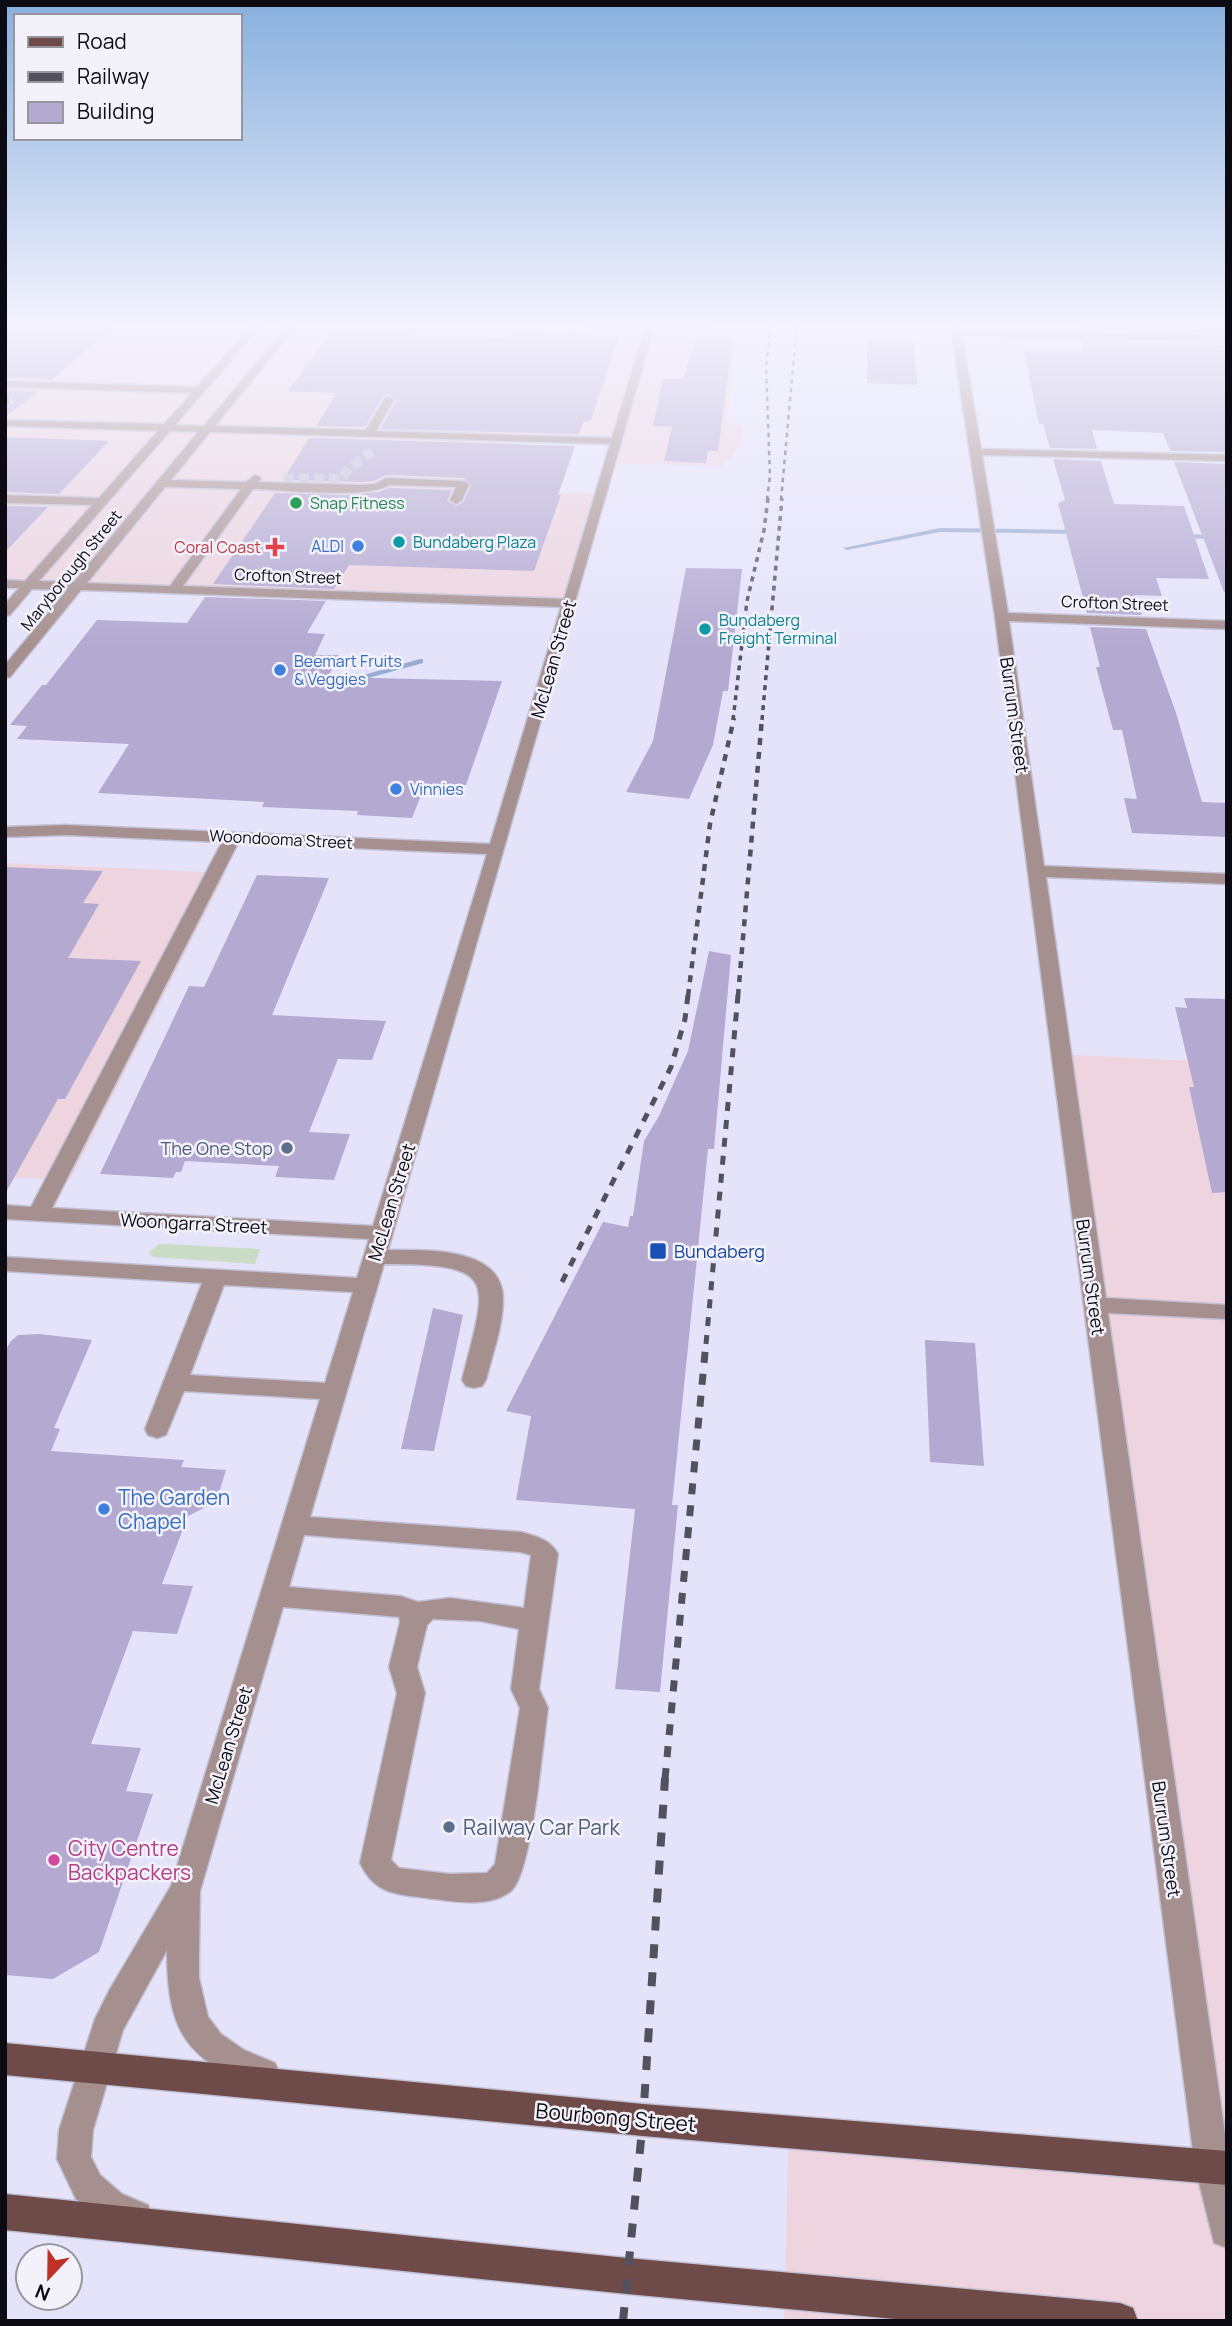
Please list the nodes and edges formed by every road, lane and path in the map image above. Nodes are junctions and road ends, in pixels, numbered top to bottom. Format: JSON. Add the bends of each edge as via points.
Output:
{"nodes":[{"id":1,"x":164,"y":432,"type":"edge"},
{"id":2,"x":206,"y":432,"type":"edge"},
{"id":3,"x":293,"y":432,"type":"edge"},
{"id":4,"x":619,"y":432,"type":"edge"},
{"id":5,"x":974,"y":432,"type":"edge"},
{"id":6,"x":375,"y":434,"type":"junction"},
{"id":7,"x":616,"y":441,"type":"junction"},
{"id":8,"x":374,"y":447,"type":"dead end"},
{"id":9,"x":977,"y":452,"type":"junction"},
{"id":10,"x":1227,"y":458,"type":"edge"},
{"id":11,"x":284,"y":478,"type":"tunnel mouth"},
{"id":12,"x":162,"y":483,"type":"junction"},
{"id":13,"x":249,"y":486,"type":"junction"},
{"id":14,"x":5,"y":499,"type":"edge"},
{"id":15,"x":456,"y":500,"type":"dead end"},
{"id":16,"x":103,"y":502,"type":"junction"},
{"id":17,"x":5,"y":584,"type":"edge"},
{"id":18,"x":29,"y":584,"type":"junction"},
{"id":19,"x":78,"y":586,"type":"junction"},
{"id":20,"x":174,"y":589,"type":"junction"},
{"id":21,"x":569,"y":603,"type":"junction"},
{"id":22,"x":5,"y":612,"type":"edge"},
{"id":23,"x":1002,"y":617,"type":"junction"},
{"id":24,"x":1227,"y":625,"type":"edge"},
{"id":25,"x":5,"y":674,"type":"edge"},
{"id":26,"x":5,"y":820,"type":"edge"},
{"id":27,"x":66,"y":830,"type":"junction"},
{"id":28,"x":5,"y":832,"type":"edge"},
{"id":29,"x":233,"y":837,"type":"junction"},
{"id":30,"x":497,"y":849,"type":"junction"},
{"id":31,"x":1036,"y":871,"type":"junction"},
{"id":32,"x":1227,"y":879,"type":"edge"},
{"id":33,"x":5,"y":1212,"type":"edge"},
{"id":34,"x":38,"y":1214,"type":"junction"},
{"id":35,"x":382,"y":1233,"type":"junction"},
{"id":36,"x":375,"y":1256,"type":"junction"},
{"id":37,"x":5,"y":1264,"type":"edge"},
{"id":38,"x":216,"y":1277,"type":"junction"},
{"id":39,"x":366,"y":1286,"type":"junction"},
{"id":40,"x":1095,"y":1305,"type":"junction"},
{"id":41,"x":1227,"y":1312,"type":"edge"},
{"id":42,"x":474,"y":1380,"type":"dead end"},
{"id":43,"x":175,"y":1382,"type":"junction"},
{"id":44,"x":334,"y":1392,"type":"junction"},
{"id":45,"x":157,"y":1429,"type":"dead end"},
{"id":46,"x":295,"y":1525,"type":"junction"},
{"id":47,"x":274,"y":1596,"type":"junction"},
{"id":48,"x":414,"y":1622,"type":"junction"},
{"id":49,"x":534,"y":1635,"type":"junction"},
{"id":50,"x":185,"y":1890,"type":"junction"},
{"id":51,"x":5,"y":2059,"type":"edge"},
{"id":52,"x":95,"y":2067,"type":"junction"},
{"id":53,"x":306,"y":2087,"type":"junction"},
{"id":54,"x":1219,"y":2167,"type":"edge"},
{"id":55,"x":5,"y":2212,"type":"edge"},
{"id":56,"x":156,"y":2226,"type":"junction"},
{"id":57,"x":1227,"y":2230,"type":"edge"},
{"id":58,"x":1120,"y":2321,"type":"edge"}],
"edges":[{"from":1,"to":16,"type":"street","name":"Maryborough Street"},
{"from":2,"to":12,"type":"street","name":"Maryborough Street"},
{"from":3,"to":6,"type":"street"},
{"from":4,"to":7,"type":"street","name":"McLean Street"},
{"from":5,"to":9,"type":"street","name":"Burrum Street"},
{"from":6,"to":7,"type":"street"},
{"from":6,"to":8,"type":"street"},
{"from":7,"to":21,"type":"street","name":"McLean Street"},
{"from":9,"to":10,"type":"street"},
{"from":9,"to":23,"type":"street","name":"Burrum Street"},
{"from":11,"to":13,"type":"street","via":[[256,477]]},
{"from":12,"to":13,"type":"street"},
{"from":12,"to":19,"type":"street","name":"Maryborough Street"},
{"from":13,"to":15,"type":"street","via":[[368,489],[386,481],[463,484]]},
{"from":13,"to":20,"type":"street"},
{"from":14,"to":16,"type":"street"},
{"from":16,"to":18,"type":"street","name":"Maryborough Street"},
{"from":17,"to":18,"type":"street","name":"Crofton Street"},
{"from":18,"to":19,"type":"street","name":"Crofton Street"},
{"from":18,"to":22,"type":"street","name":"Maryborough Street"},
{"from":19,"to":20,"type":"street","name":"Crofton Street"},
{"from":19,"to":25,"type":"street","name":"Maryborough Street"},
{"from":20,"to":21,"type":"street","name":"Crofton Street"},
{"from":21,"to":30,"type":"street","name":"McLean Street"},
{"from":23,"to":24,"type":"street","name":"Crofton Street"},
{"from":23,"to":31,"type":"street","name":"Burrum Street"},
{"from":26,"to":27,"type":"street","name":"Woondooma Street"},
{"from":27,"to":28,"type":"street","name":"Woondooma Street"},
{"from":27,"to":29,"type":"street","name":"Woondooma Street"},
{"from":29,"to":30,"type":"street","name":"Woondooma Street"},
{"from":29,"to":34,"type":"street"},
{"from":30,"to":35,"type":"street","name":"McLean Street"},
{"from":31,"to":32,"type":"street"},
{"from":31,"to":40,"type":"street","name":"Burrum Street"},
{"from":33,"to":34,"type":"street","name":"Woongarra Street"},
{"from":34,"to":35,"type":"street","name":"Woongarra Street"},
{"from":35,"to":36,"type":"street","name":"McLean Street"},
{"from":36,"to":39,"type":"street","name":"McLean Street"},
{"from":36,"to":42,"type":"street","via":[[451,1261],[483,1272],[492,1298]]},
{"from":37,"to":38,"type":"street"},
{"from":38,"to":39,"type":"street"},
{"from":38,"to":43,"type":"street"},
{"from":39,"to":44,"type":"street","name":"McLean Street"},
{"from":40,"to":41,"type":"street"},
{"from":40,"to":54,"type":"street","name":"Burrum Street"},
{"from":43,"to":44,"type":"street"},
{"from":43,"to":45,"type":"street"},
{"from":44,"to":46,"type":"street","name":"McLean Street"},
{"from":46,"to":47,"type":"street","name":"McLean Street"},
{"from":46,"to":49,"type":"street","via":[[531,1544],[545,1554]]},
{"from":47,"to":48,"type":"street","via":[[400,1606],[411,1611]]},
{"from":47,"to":50,"type":"street","name":"McLean Street"},
{"from":48,"to":49,"type":"street","via":[[423,1612],[436,1608],[511,1614],[527,1619]]},
{"from":48,"to":49,"type":"street","via":[[403,1667],[411,1693],[375,1863],[388,1878],[399,1881],[477,1888],[499,1883],[507,1874],[534,1709],[525,1689]]},
{"from":50,"to":52,"type":"street","name":"McLean Street","via":[[121,1999]]},
{"from":50,"to":53,"type":"street","via":[[183,1973],[188,2013],[202,2039],[224,2059]]},
{"from":51,"to":52,"type":"main road","name":"Bourbong Street"},
{"from":52,"to":53,"type":"main road","name":"Bourbong Street"},
{"from":52,"to":56,"type":"street","name":"McLean Street","via":[[76,2130],[74,2159],[88,2187],[110,2206]]},
{"from":53,"to":54,"type":"main road","name":"Bourbong Street"},
{"from":54,"to":57,"type":"street","name":"Burrum Street"},
{"from":55,"to":56,"type":"main road"},
{"from":56,"to":58,"type":"main road","via":[[627,2276]]}]}
